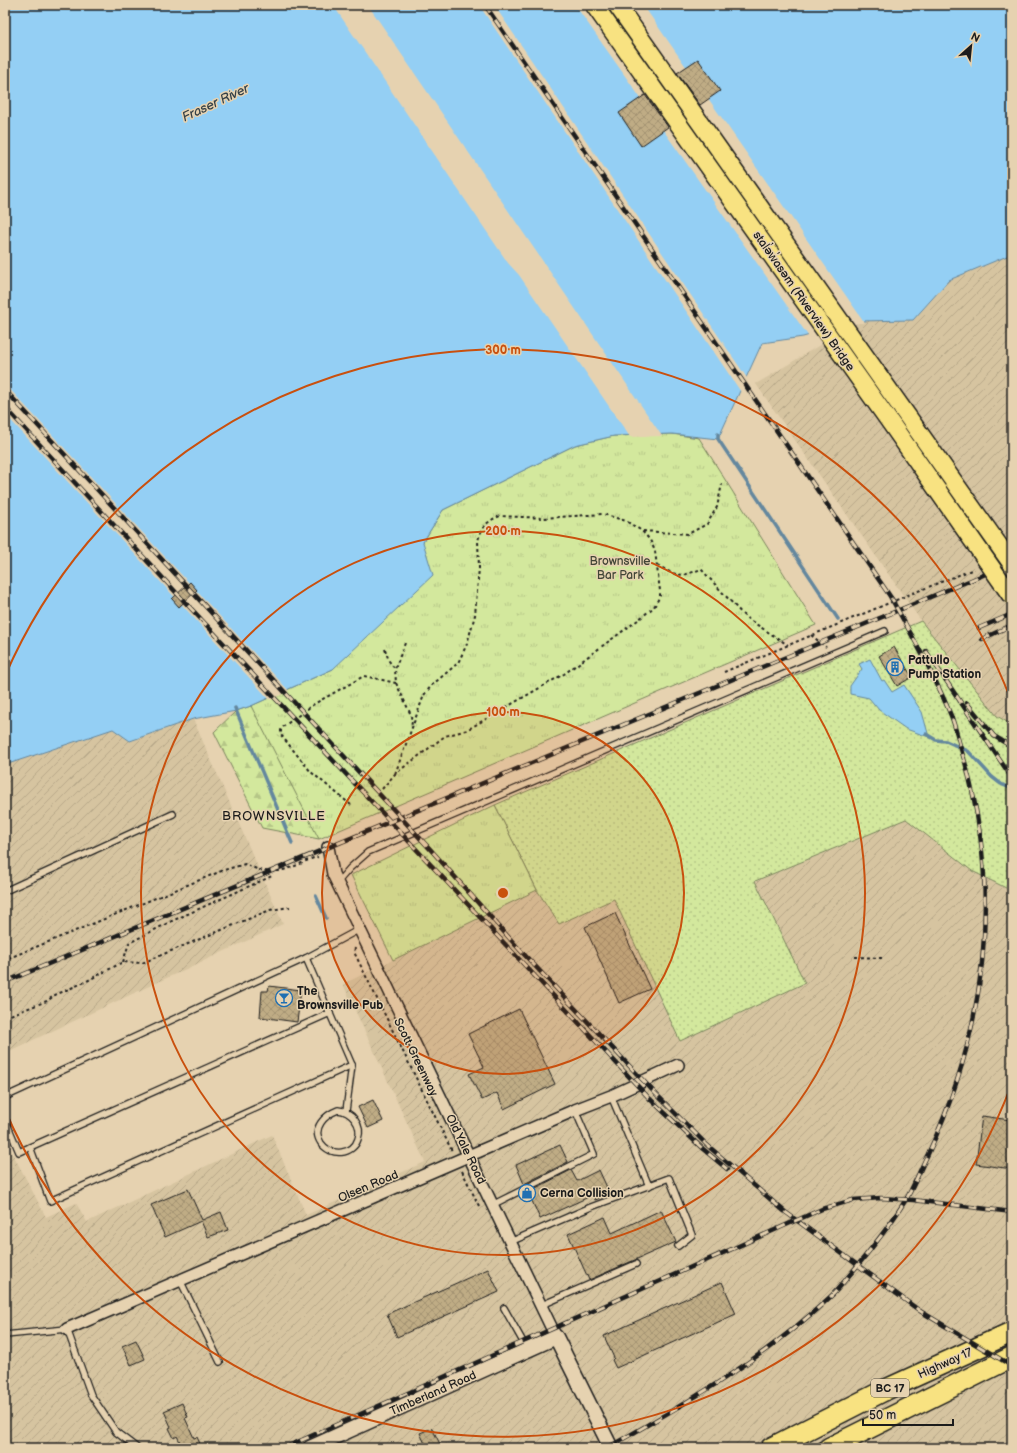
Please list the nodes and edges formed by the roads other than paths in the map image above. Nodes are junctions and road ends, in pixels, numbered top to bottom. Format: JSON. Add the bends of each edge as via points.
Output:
{"nodes":[{"id":1,"x":594,"y":5,"type":"edge"},
{"id":2,"x":617,"y":5,"type":"edge"},
{"id":3,"x":1012,"y":564,"type":"edge"},
{"id":4,"x":1012,"y":597,"type":"edge"},
{"id":5,"x":885,"y":631,"type":"dead end"},
{"id":6,"x":173,"y":814,"type":"dead end"},
{"id":7,"x":329,"y":851,"type":"road end"},
{"id":8,"x":337,"y":883,"type":"junction"},
{"id":9,"x":5,"y":891,"type":"edge"},
{"id":10,"x":360,"y":929,"type":"junction"},
{"id":11,"x":306,"y":958,"type":"junction"},
{"id":12,"x":330,"y":1013,"type":"junction"},
{"id":13,"x":352,"y":1065,"type":"junction"},
{"id":14,"x":678,"y":1065,"type":"dead end"},
{"id":15,"x":611,"y":1096,"type":"junction"},
{"id":16,"x":5,"y":1097,"type":"edge"},
{"id":17,"x":575,"y":1110,"type":"junction"},
{"id":18,"x":346,"y":1111,"type":"junction"},
{"id":19,"x":5,"y":1119,"type":"edge"},
{"id":20,"x":30,"y":1147,"type":"junction"},
{"id":21,"x":469,"y":1156,"type":"junction"},
{"id":22,"x":649,"y":1186,"type":"junction"},
{"id":23,"x":492,"y":1205,"type":"junction"},
{"id":24,"x":510,"y":1242,"type":"junction"},
{"id":25,"x":678,"y":1246,"type":"dead end"},
{"id":26,"x":636,"y":1264,"type":"dead end"},
{"id":27,"x":180,"y":1280,"type":"junction"},
{"id":28,"x":542,"y":1305,"type":"junction"},
{"id":29,"x":504,"y":1308,"type":"dead end"},
{"id":30,"x":67,"y":1329,"type":"junction"},
{"id":31,"x":1012,"y":1332,"type":"edge"},
{"id":32,"x":5,"y":1335,"type":"edge"},
{"id":33,"x":556,"y":1338,"type":"junction"},
{"id":34,"x":528,"y":1351,"type":"junction"},
{"id":35,"x":1012,"y":1357,"type":"edge"},
{"id":36,"x":220,"y":1362,"type":"dead end"},
{"id":37,"x":137,"y":1448,"type":"edge"},
{"id":38,"x":310,"y":1448,"type":"edge"},
{"id":39,"x":611,"y":1448,"type":"edge"},
{"id":40,"x":771,"y":1448,"type":"edge"},
{"id":41,"x":829,"y":1448,"type":"edge"}],
"edges":[{"from":1,"to":4,"type":"main road","name":"stal̕əw̓asəm (Riverview) Bridge","bridge":true},
{"from":2,"to":3,"type":"main road","name":"stal̕əw̓asəm (Riverview) Bridge","bridge":true},
{"from":5,"to":8,"type":"lane","via":[[368,852]]},
{"from":6,"to":9,"type":"lane"},
{"from":7,"to":8,"type":"street","name":"Old Yale Road"},
{"from":8,"to":10,"type":"street","name":"Old Yale Road"},
{"from":10,"to":11,"type":"lane"},
{"from":10,"to":21,"type":"street","name":"Old Yale Road"},
{"from":11,"to":12,"type":"lane"},
{"from":11,"to":16,"type":"lane"},
{"from":12,"to":13,"type":"lane"},
{"from":12,"to":20,"type":"lane"},
{"from":13,"to":18,"type":"lane"},
{"from":13,"to":20,"type":"lane","via":[[50,1201]]},
{"from":14,"to":15,"type":"street","name":"Olsen Road"},
{"from":15,"to":17,"type":"street","name":"Olsen Road"},
{"from":15,"to":22,"type":"lane"},
{"from":17,"to":21,"type":"street","name":"Olsen Road"},
{"from":17,"to":23,"type":"lane","via":[[594,1154]]},
{"from":18,"to":18,"type":"lane","via":[[357,1123],[360,1131],[358,1139],[350,1150],[343,1153],[335,1152],[321,1143],[318,1131],[320,1123],[338,1110]]},
{"from":19,"to":20,"type":"lane","via":[[19,1152]]},
{"from":21,"to":23,"type":"street","name":"Old Yale Road"},
{"from":21,"to":27,"type":"street","name":"Olsen Road"},
{"from":22,"to":24,"type":"lane","via":[[591,1207]]},
{"from":22,"to":25,"type":"lane","via":[[668,1178],[692,1235]]},
{"from":23,"to":24,"type":"street","name":"Old Yale Road"},
{"from":24,"to":28,"type":"street","name":"Old Yale Road"},
{"from":26,"to":28,"type":"lane"},
{"from":27,"to":30,"type":"street","name":"Olsen Road"},
{"from":27,"to":36,"type":"lane"},
{"from":28,"to":33,"type":"street","name":"Old Yale Road"},
{"from":29,"to":34,"type":"lane"},
{"from":30,"to":32,"type":"lane"},
{"from":30,"to":37,"type":"lane","via":[[91,1395],[116,1432]]},
{"from":31,"to":40,"type":"highway","name":"Highway 17","number":"BC 17","via":[[885,1390]]},
{"from":33,"to":34,"type":"street","name":"Timberland Road"},
{"from":33,"to":39,"type":"street","name":"Old Yale Road"},
{"from":34,"to":38,"type":"street","name":"Timberland Road"},
{"from":35,"to":41,"type":"highway","name":"Highway 17","number":"BC 17"}]}
